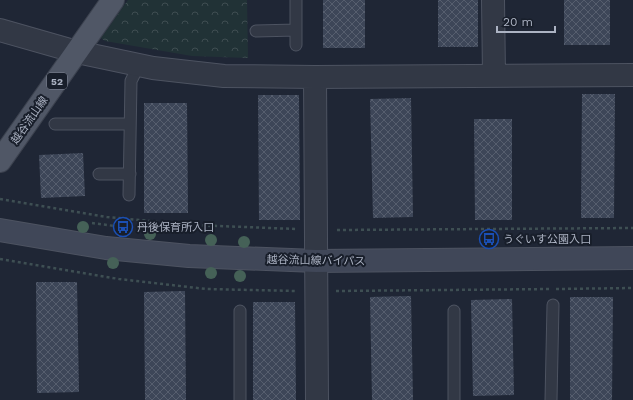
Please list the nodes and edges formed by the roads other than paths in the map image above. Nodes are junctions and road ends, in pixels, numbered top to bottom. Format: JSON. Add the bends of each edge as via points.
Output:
{"nodes":[{"id":1,"x":113,"y":0,"type":"edge"},
{"id":2,"x":296,"y":0,"type":"edge"},
{"id":3,"x":493,"y":0,"type":"edge"},
{"id":4,"x":0,"y":30,"type":"edge"},
{"id":5,"x":296,"y":30,"type":"junction"},
{"id":6,"x":256,"y":31,"type":"dead end"},
{"id":7,"x":296,"y":44,"type":"dead end"},
{"id":8,"x":77,"y":52,"type":"junction"},
{"id":9,"x":139,"y":65,"type":"junction"},
{"id":10,"x":494,"y":75,"type":"junction"},
{"id":11,"x":633,"y":75,"type":"edge"},
{"id":12,"x":315,"y":77,"type":"junction"},
{"id":13,"x":55,"y":124,"type":"dead end"},
{"id":14,"x":130,"y":124,"type":"junction"},
{"id":15,"x":0,"y":161,"type":"edge"},
{"id":16,"x":98,"y":174,"type":"dead end"},
{"id":17,"x":130,"y":174,"type":"junction"},
{"id":18,"x":129,"y":195,"type":"dead end"},
{"id":19,"x":0,"y":230,"type":"edge"},
{"id":20,"x":633,"y":258,"type":"edge"},
{"id":21,"x":316,"y":261,"type":"junction"},
{"id":22,"x":553,"y":305,"type":"dead end"},
{"id":23,"x":240,"y":311,"type":"dead end"},
{"id":24,"x":454,"y":311,"type":"dead end"},
{"id":25,"x":240,"y":400,"type":"edge"},
{"id":26,"x":317,"y":400,"type":"edge"},
{"id":27,"x":454,"y":400,"type":"edge"},
{"id":28,"x":551,"y":400,"type":"edge"}],
"edges":[{"from":1,"to":8,"type":"main road","name":"越谷流山線","number":"52"},
{"from":2,"to":5,"type":"lane"},
{"from":3,"to":10,"type":"street"},
{"from":4,"to":8,"type":"street"},
{"from":5,"to":6,"type":"lane"},
{"from":5,"to":7,"type":"lane"},
{"from":8,"to":9,"type":"street"},
{"from":8,"to":15,"type":"main road","name":"越谷流山線","number":"52"},
{"from":9,"to":12,"type":"street","via":[[224,76]]},
{"from":9,"to":14,"type":"lane","via":[[131,81]]},
{"from":10,"to":11,"type":"street"},
{"from":10,"to":12,"type":"street"},
{"from":12,"to":21,"type":"street"},
{"from":13,"to":14,"type":"lane"},
{"from":14,"to":17,"type":"lane"},
{"from":16,"to":17,"type":"lane"},
{"from":17,"to":18,"type":"lane"},
{"from":19,"to":21,"type":"street","name":"越谷流山線バイパス","via":[[121,249],[189,256]]},
{"from":20,"to":21,"type":"street","name":"越谷流山線バイパス"},
{"from":21,"to":26,"type":"street"},
{"from":22,"to":28,"type":"lane"},
{"from":23,"to":25,"type":"lane"},
{"from":24,"to":27,"type":"lane"}]}
